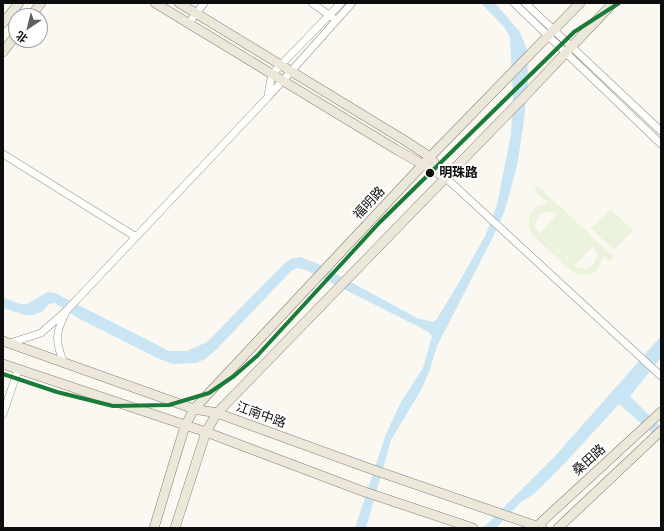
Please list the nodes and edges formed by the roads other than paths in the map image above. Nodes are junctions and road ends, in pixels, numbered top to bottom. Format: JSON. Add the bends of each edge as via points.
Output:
{"nodes":[{"id":1,"x":19,"y":3,"type":"edge"},
{"id":2,"x":156,"y":3,"type":"edge"},
{"id":3,"x":179,"y":3,"type":"edge"},
{"id":4,"x":204,"y":3,"type":"edge"},
{"id":5,"x":312,"y":3,"type":"edge"},
{"id":6,"x":341,"y":3,"type":"edge"},
{"id":7,"x":352,"y":3,"type":"edge"},
{"id":8,"x":514,"y":3,"type":"edge"},
{"id":9,"x":525,"y":3,"type":"edge"},
{"id":10,"x":580,"y":3,"type":"edge"},
{"id":11,"x":613,"y":3,"type":"edge"},
{"id":12,"x":196,"y":14,"type":"junction"},
{"id":13,"x":329,"y":16,"type":"junction"},
{"id":14,"x":336,"y":21,"type":"junction"},
{"id":15,"x":3,"y":23,"type":"edge"},
{"id":16,"x":189,"y":23,"type":"junction"},
{"id":17,"x":550,"y":34,"type":"junction"},
{"id":18,"x":572,"y":47,"type":"junction"},
{"id":19,"x":565,"y":54,"type":"junction"},
{"id":20,"x":281,"y":65,"type":"junction"},
{"id":21,"x":290,"y":71,"type":"junction"},
{"id":22,"x":272,"y":74,"type":"junction"},
{"id":23,"x":282,"y":80,"type":"junction"},
{"id":24,"x":268,"y":97,"type":"junction"},
{"id":25,"x":661,"y":131,"type":"edge"},
{"id":26,"x":661,"y":144,"type":"edge"},
{"id":27,"x":3,"y":154,"type":"edge"},
{"id":28,"x":430,"y":157,"type":"junction"},
{"id":29,"x":423,"y":165,"type":"junction"},
{"id":30,"x":445,"y":177,"type":"junction"},
{"id":31,"x":136,"y":237,"type":"junction"},
{"id":32,"x":67,"y":310,"type":"junction"},
{"id":33,"x":6,"y":342,"type":"edge"},
{"id":34,"x":64,"y":363,"type":"junction"},
{"id":35,"x":3,"y":364,"type":"edge"},
{"id":36,"x":18,"y":370,"type":"junction"},
{"id":37,"x":661,"y":376,"type":"edge"},
{"id":38,"x":194,"y":409,"type":"junction"},
{"id":39,"x":217,"y":413,"type":"junction"},
{"id":40,"x":660,"y":413,"type":"edge"},
{"id":41,"x":3,"y":414,"type":"edge"},
{"id":42,"x":185,"y":426,"type":"junction"},
{"id":43,"x":661,"y":431,"type":"edge"},
{"id":44,"x":206,"y":432,"type":"junction"},
{"id":45,"x":538,"y":527,"type":"edge"},
{"id":46,"x":154,"y":528,"type":"edge"},
{"id":47,"x":175,"y":528,"type":"edge"},
{"id":48,"x":473,"y":528,"type":"edge"},
{"id":49,"x":558,"y":528,"type":"edge"}],
"edges":[{"from":1,"to":15,"type":"main road"},
{"from":2,"to":16,"type":"main road"},
{"from":3,"to":12,"type":"main road"},
{"from":4,"to":12,"type":"street"},
{"from":5,"to":13,"type":"street"},
{"from":6,"to":13,"type":"street"},
{"from":7,"to":14,"type":"street"},
{"from":8,"to":17,"type":"street"},
{"from":9,"to":17,"type":"street"},
{"from":10,"to":17,"type":"main road","name":"福明路"},
{"from":11,"to":18,"type":"main road"},
{"from":12,"to":16,"type":"street"},
{"from":12,"to":20,"type":"main road"},
{"from":13,"to":14,"type":"street"},
{"from":13,"to":20,"type":"street"},
{"from":14,"to":21,"type":"street"},
{"from":16,"to":22,"type":"main road"},
{"from":17,"to":18,"type":"street"},
{"from":17,"to":19,"type":"street"},
{"from":17,"to":28,"type":"main road","name":"福明路"},
{"from":18,"to":19,"type":"main road"},
{"from":18,"to":25,"type":"street"},
{"from":19,"to":26,"type":"street"},
{"from":19,"to":30,"type":"main road"},
{"from":20,"to":21,"type":"main road"},
{"from":20,"to":22,"type":"street"},
{"from":21,"to":23,"type":"street"},
{"from":21,"to":28,"type":"main road"},
{"from":22,"to":23,"type":"main road"},
{"from":22,"to":24,"type":"street"},
{"from":23,"to":24,"type":"street"},
{"from":23,"to":29,"type":"main road"},
{"from":24,"to":31,"type":"street"},
{"from":27,"to":31,"type":"street"},
{"from":28,"to":29,"type":"main road","name":"福明路"},
{"from":28,"to":30,"type":"main road"},
{"from":29,"to":30,"type":"main road"},
{"from":29,"to":38,"type":"main road","name":"福明路"},
{"from":30,"to":37,"type":"street"},
{"from":30,"to":39,"type":"main road"},
{"from":31,"to":32,"type":"street"},
{"from":32,"to":33,"type":"street","via":[[41,333]]},
{"from":32,"to":34,"type":"street","via":[[59,325],[56,342]]},
{"from":33,"to":34,"type":"main road","name":"江南中路"},
{"from":34,"to":38,"type":"main road","name":"江南中路"},
{"from":35,"to":36,"type":"main road"},
{"from":36,"to":41,"type":"street"},
{"from":36,"to":42,"type":"main road"},
{"from":38,"to":39,"type":"main road","name":"江南中路"},
{"from":38,"to":42,"type":"main road","name":"福明路"},
{"from":39,"to":44,"type":"main road"},
{"from":39,"to":45,"type":"main road","name":"江南中路"},
{"from":40,"to":45,"type":"main road","name":"桑田路"},
{"from":42,"to":44,"type":"main road"},
{"from":42,"to":46,"type":"main road","name":"福明路"},
{"from":43,"to":49,"type":"main road"},
{"from":44,"to":47,"type":"main road"},
{"from":44,"to":48,"type":"main road","via":[[362,491]]}]}
